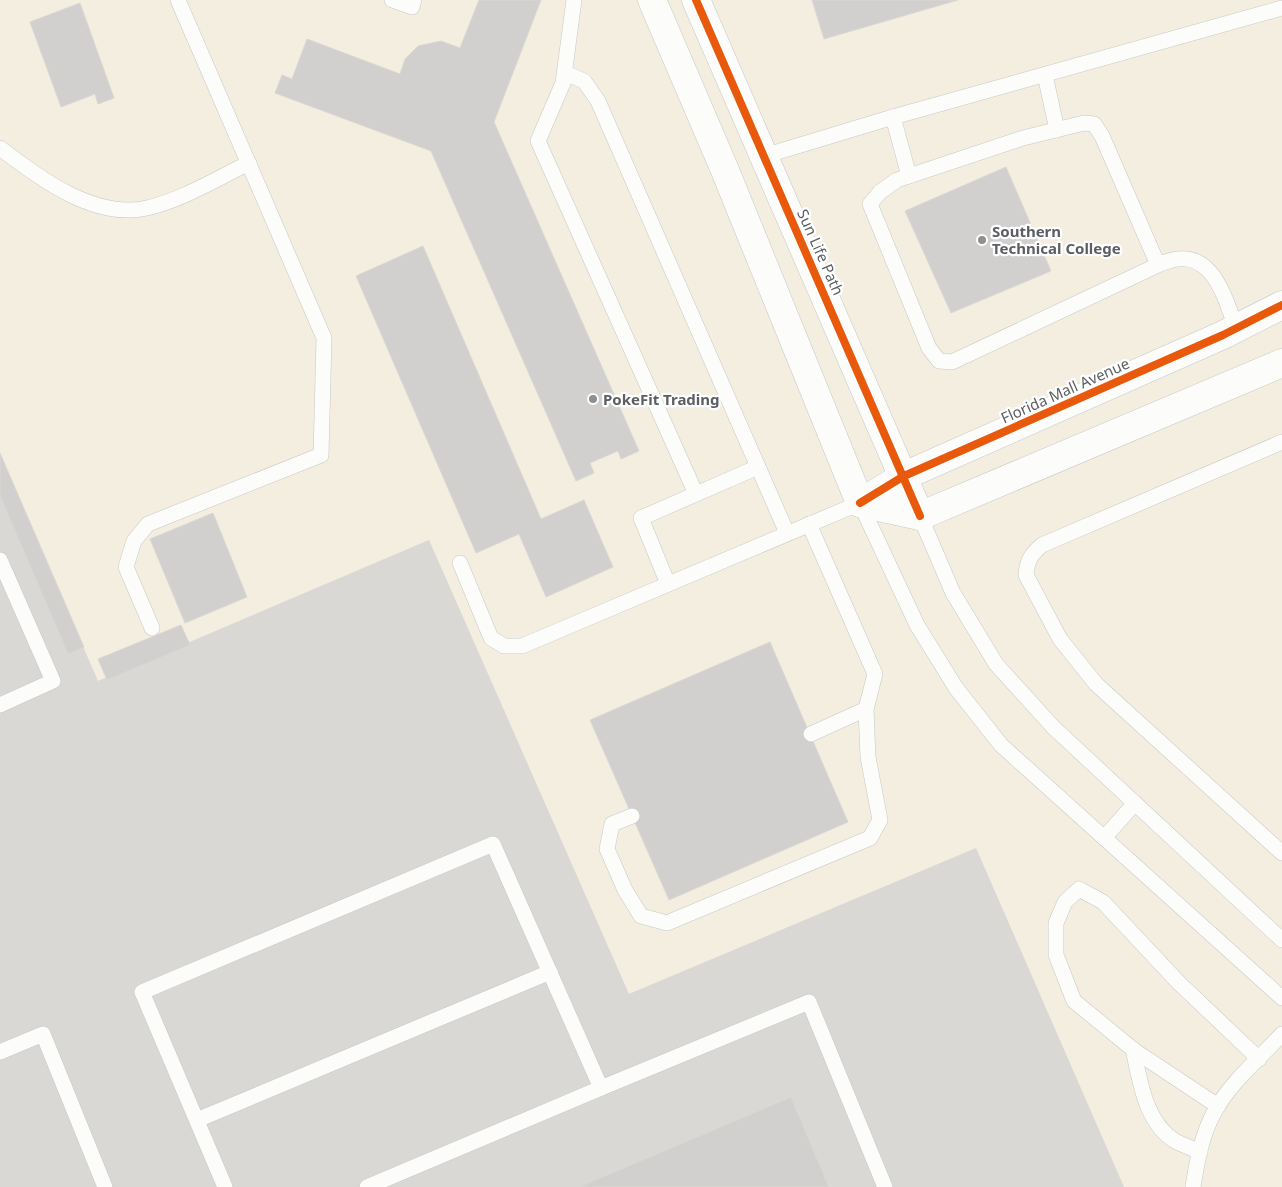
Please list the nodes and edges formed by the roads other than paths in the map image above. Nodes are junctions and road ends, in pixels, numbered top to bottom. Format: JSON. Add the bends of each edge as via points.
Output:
{"nodes":[{"id":1,"x":178,"y":0,"type":"edge"},
{"id":2,"x":392,"y":0,"type":"edge"},
{"id":3,"x":414,"y":0,"type":"edge"},
{"id":4,"x":574,"y":0,"type":"edge"},
{"id":5,"x":652,"y":0,"type":"edge"},
{"id":6,"x":696,"y":0,"type":"edge"},
{"id":7,"x":1255,"y":7,"type":"edge"},
{"id":8,"x":1282,"y":8,"type":"edge"},
{"id":9,"x":565,"y":73,"type":"junction"},
{"id":10,"x":1045,"y":75,"type":"junction"},
{"id":11,"x":893,"y":117,"type":"junction"},
{"id":12,"x":1057,"y":130,"type":"junction"},
{"id":13,"x":0,"y":148,"type":"edge"},
{"id":14,"x":764,"y":156,"type":"junction"},
{"id":15,"x":249,"y":163,"type":"junction"},
{"id":16,"x":724,"y":168,"type":"junction"},
{"id":17,"x":909,"y":176,"type":"junction"},
{"id":18,"x":1158,"y":265,"type":"junction"},
{"id":19,"x":1282,"y":305,"type":"edge"},
{"id":20,"x":1236,"y":328,"type":"junction"},
{"id":21,"x":1282,"y":363,"type":"edge"},
{"id":22,"x":1282,"y":442,"type":"edge"},
{"id":23,"x":758,"y":467,"type":"junction"},
{"id":24,"x":904,"y":476,"type":"junction"},
{"id":25,"x":696,"y":494,"type":"junction"},
{"id":26,"x":860,"y":503,"type":"junction"},
{"id":27,"x":920,"y":516,"type":"junction"},
{"id":28,"x":809,"y":524,"type":"junction"},
{"id":29,"x":787,"y":533,"type":"junction"},
{"id":30,"x":0,"y":560,"type":"edge"},
{"id":31,"x":460,"y":563,"type":"dead end"},
{"id":32,"x":668,"y":584,"type":"junction"},
{"id":33,"x":152,"y":628,"type":"dead end"},
{"id":34,"x":0,"y":705,"type":"edge"},
{"id":35,"x":866,"y":709,"type":"junction"},
{"id":36,"x":810,"y":734,"type":"dead end"},
{"id":37,"x":1135,"y":803,"type":"junction"},
{"id":38,"x":632,"y":816,"type":"dead end"},
{"id":39,"x":1104,"y":838,"type":"junction"},
{"id":40,"x":1282,"y":853,"type":"edge"},
{"id":41,"x":1282,"y":940,"type":"edge"},
{"id":42,"x":550,"y":972,"type":"junction"},
{"id":43,"x":1282,"y":998,"type":"edge"},
{"id":44,"x":1282,"y":1034,"type":"edge"},
{"id":45,"x":1133,"y":1050,"type":"junction"},
{"id":46,"x":0,"y":1052,"type":"edge"},
{"id":47,"x":1259,"y":1059,"type":"junction"},
{"id":48,"x":601,"y":1088,"type":"junction"},
{"id":49,"x":1218,"y":1106,"type":"junction"},
{"id":50,"x":197,"y":1120,"type":"junction"},
{"id":51,"x":1200,"y":1152,"type":"junction"},
{"id":52,"x":105,"y":1187,"type":"edge"},
{"id":53,"x":225,"y":1187,"type":"edge"},
{"id":54,"x":367,"y":1187,"type":"edge"},
{"id":55,"x":886,"y":1187,"type":"edge"},
{"id":56,"x":1193,"y":1187,"type":"edge"}],
"edges":[{"from":1,"to":15,"type":"lane"},
{"from":2,"to":3,"type":"lane","via":[[412,7]]},
{"from":4,"to":9,"type":"lane"},
{"from":5,"to":16,"type":"street"},
{"from":6,"to":14,"type":"street","name":"Sun Life Path"},
{"from":7,"to":8,"type":"lane"},
{"from":7,"to":10,"type":"lane"},
{"from":9,"to":23,"type":"lane","via":[[584,81],[598,101]]},
{"from":9,"to":25,"type":"lane","via":[[538,141]]},
{"from":10,"to":11,"type":"lane"},
{"from":10,"to":12,"type":"lane"},
{"from":11,"to":14,"type":"lane"},
{"from":11,"to":17,"type":"lane"},
{"from":12,"to":17,"type":"lane"},
{"from":12,"to":18,"type":"lane","via":[[1084,122],[1094,124]]},
{"from":13,"to":15,"type":"lane","via":[[70,196],[130,210],[148,208]]},
{"from":14,"to":16,"type":"street"},
{"from":14,"to":24,"type":"street","name":"Sun Life Path"},
{"from":15,"to":33,"type":"lane","via":[[324,338],[321,455],[148,524],[134,541],[126,567]]},
{"from":16,"to":26,"type":"street"},
{"from":17,"to":18,"type":"lane","via":[[880,192],[870,204],[929,348],[940,361],[952,362]]},
{"from":18,"to":20,"type":"lane","via":[[1184,259],[1205,266],[1221,286]]},
{"from":19,"to":20,"type":"street","name":"Florida Mall Avenue"},
{"from":20,"to":24,"type":"street","name":"Florida Mall Avenue"},
{"from":21,"to":27,"type":"street"},
{"from":22,"to":40,"type":"lane","via":[[1042,546],[1032,553],[1026,564],[1026,575],[1060,639],[1096,684]]},
{"from":23,"to":25,"type":"lane"},
{"from":23,"to":29,"type":"lane"},
{"from":24,"to":26,"type":"street","name":"Florida Mall Avenue"},
{"from":24,"to":27,"type":"street","name":"Sun Life Path"},
{"from":25,"to":32,"type":"lane","via":[[641,518]]},
{"from":26,"to":27,"type":"street"},
{"from":26,"to":28,"type":"lane"},
{"from":26,"to":39,"type":"lane","via":[[916,624],[956,688],[1001,745]]},
{"from":27,"to":37,"type":"lane","via":[[953,592],[996,664],[1053,727]]},
{"from":28,"to":29,"type":"lane"},
{"from":28,"to":35,"type":"lane","via":[[875,674]]},
{"from":29,"to":32,"type":"lane"},
{"from":30,"to":34,"type":"lane","via":[[53,681]]},
{"from":31,"to":32,"type":"lane","via":[[491,638],[504,646],[522,646],[538,640]]},
{"from":35,"to":36,"type":"lane"},
{"from":35,"to":38,"type":"lane","via":[[868,757],[880,820],[870,838],[667,923],[641,916],[607,849],[612,824]]},
{"from":37,"to":39,"type":"lane"},
{"from":37,"to":41,"type":"lane"},
{"from":39,"to":43,"type":"lane"},
{"from":42,"to":48,"type":"lane"},
{"from":42,"to":50,"type":"lane"},
{"from":42,"to":50,"type":"lane","via":[[493,844],[142,992]]},
{"from":44,"to":47,"type":"lane"},
{"from":45,"to":47,"type":"lane","via":[[1074,1001],[1056,955],[1056,923],[1065,902],[1079,889],[1103,902],[1178,982]]},
{"from":45,"to":49,"type":"lane"},
{"from":45,"to":51,"type":"lane","via":[[1142,1093],[1157,1124],[1174,1140]]},
{"from":46,"to":52,"type":"lane","via":[[43,1034]]},
{"from":47,"to":49,"type":"lane"},
{"from":48,"to":54,"type":"lane"},
{"from":48,"to":55,"type":"lane","via":[[809,1002]]},
{"from":49,"to":51,"type":"lane"},
{"from":50,"to":53,"type":"lane"},
{"from":51,"to":56,"type":"lane"}]}
